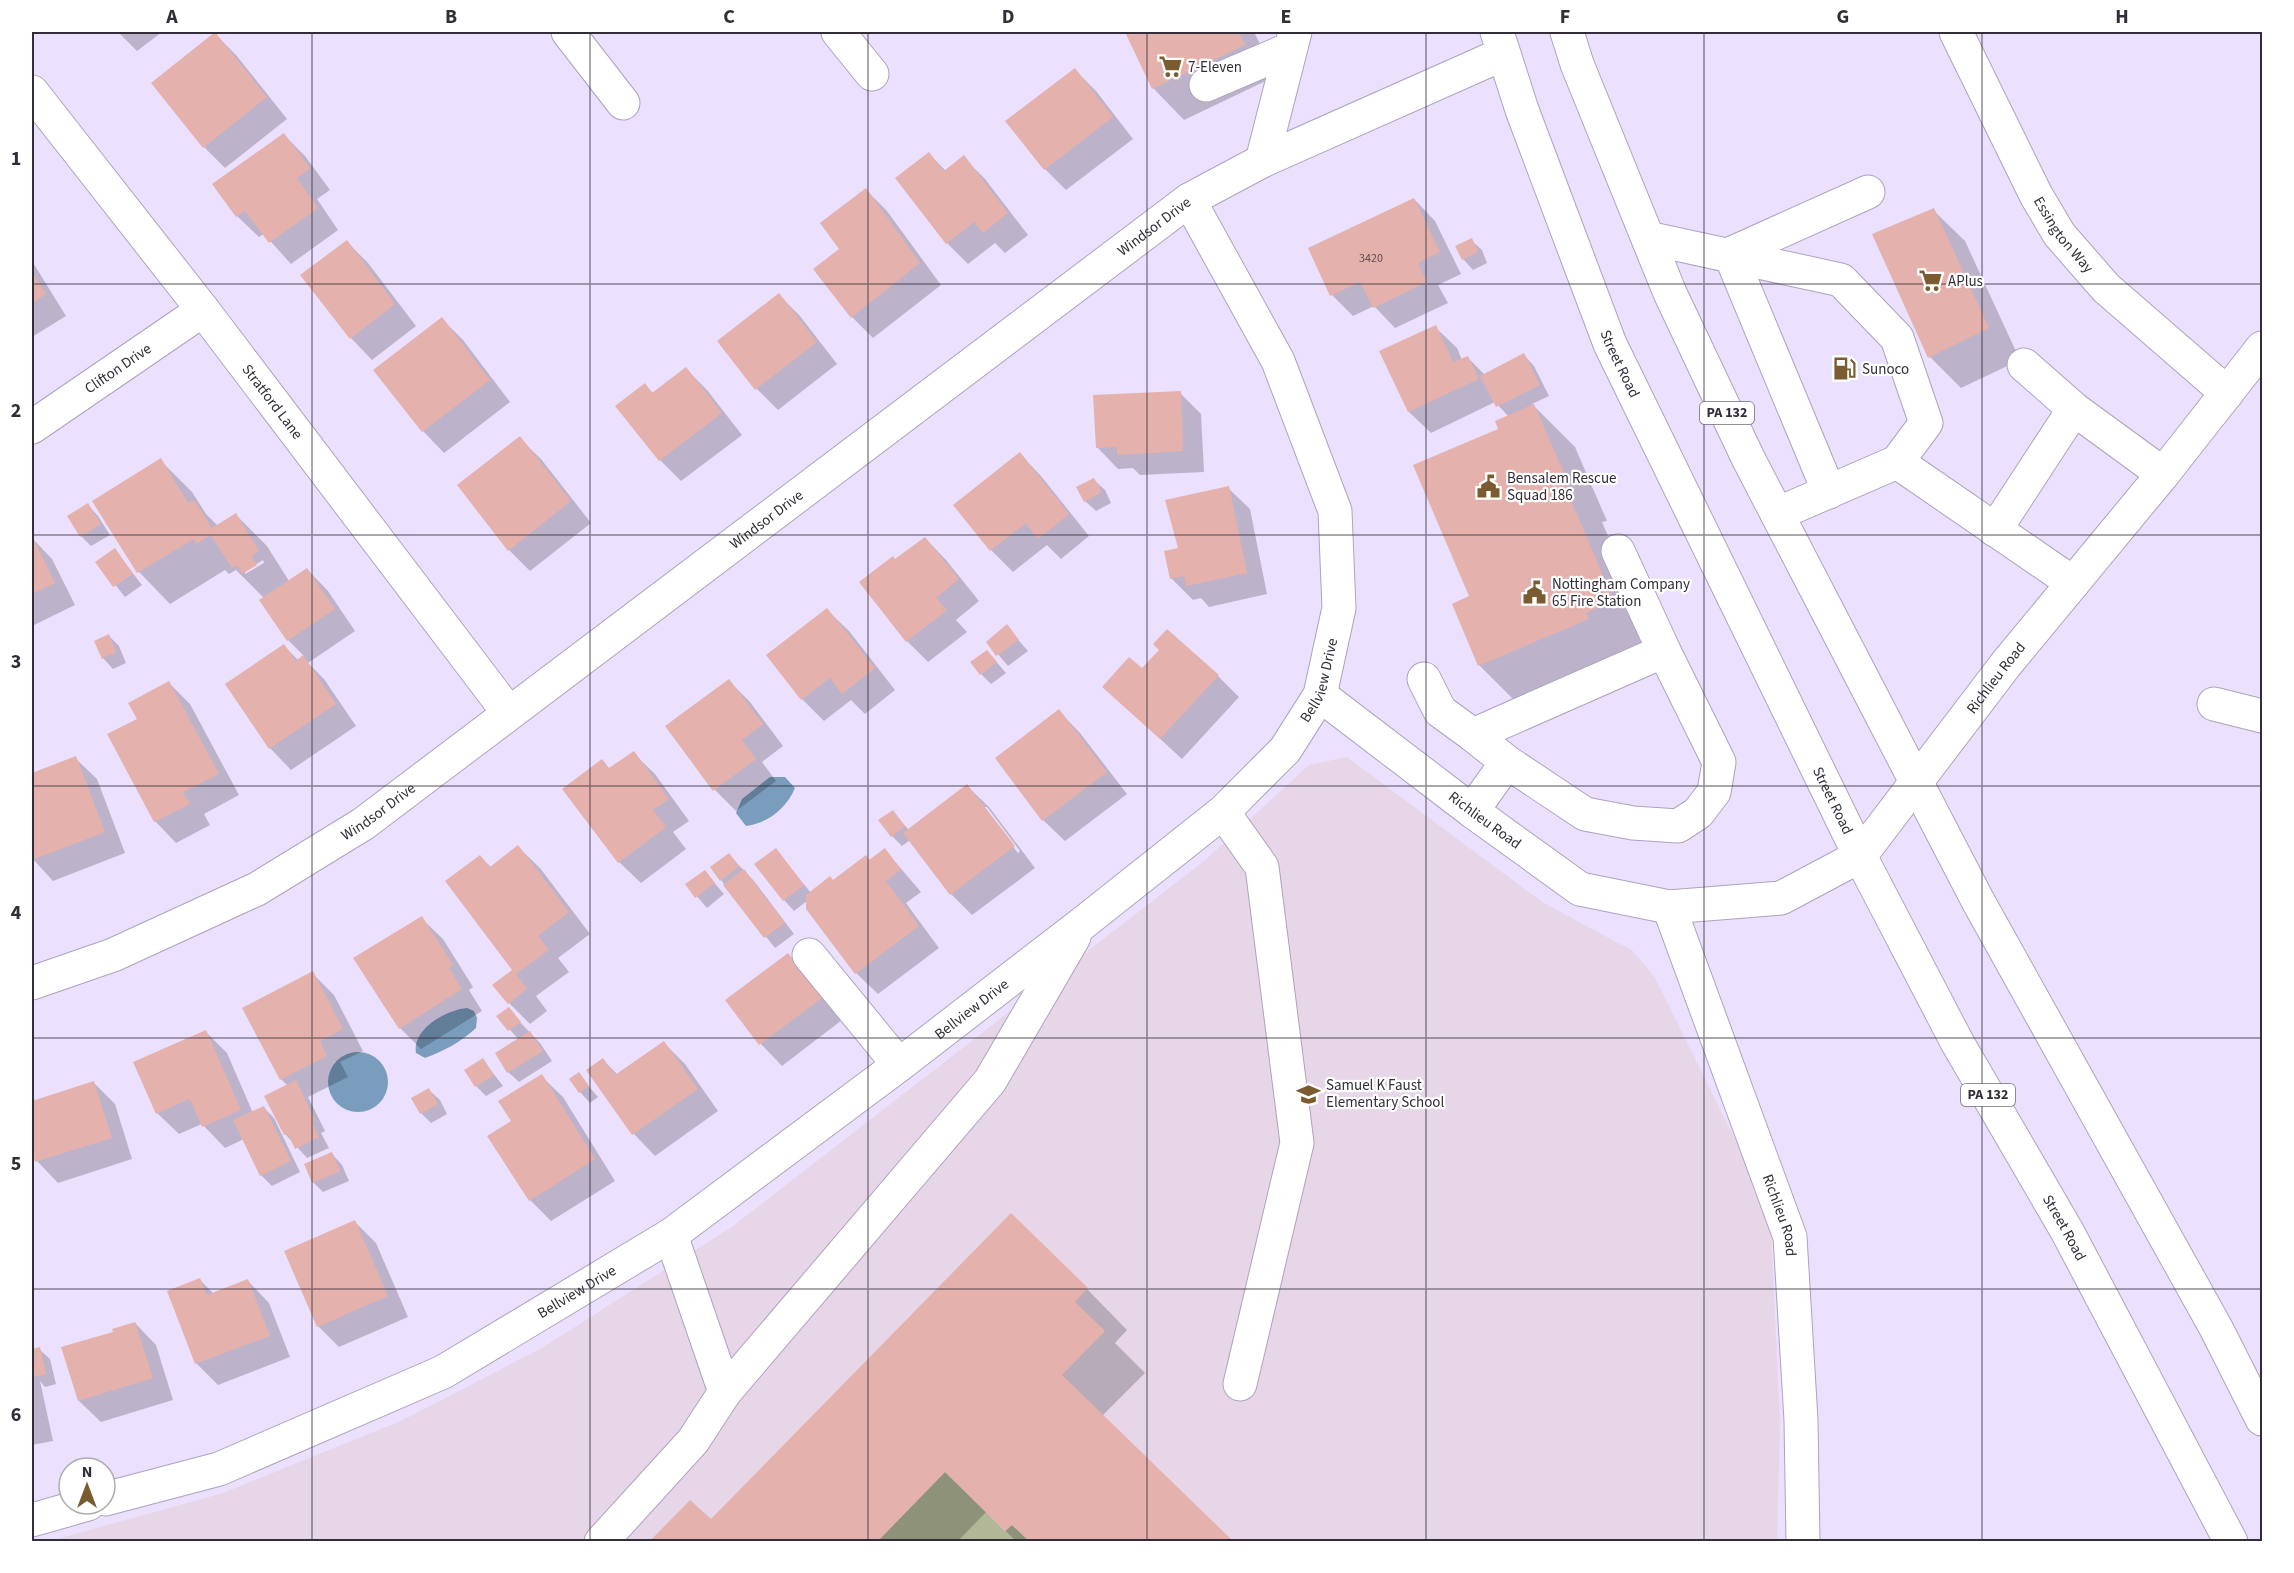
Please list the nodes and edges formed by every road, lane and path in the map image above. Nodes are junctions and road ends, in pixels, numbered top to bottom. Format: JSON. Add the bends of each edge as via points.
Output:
{"nodes":[{"id":1,"x":568,"y":32,"type":"edge"},
{"id":2,"x":838,"y":32,"type":"edge"},
{"id":3,"x":1567,"y":32,"type":"edge"},
{"id":4,"x":1956,"y":32,"type":"edge"},
{"id":5,"x":1292,"y":40,"type":"edge"},
{"id":6,"x":1500,"y":43,"type":"edge"},
{"id":7,"x":872,"y":74,"type":"dead end"},
{"id":8,"x":1206,"y":85,"type":"dead end"},
{"id":9,"x":32,"y":92,"type":"edge"},
{"id":10,"x":623,"y":103,"type":"dead end"},
{"id":11,"x":1262,"y":161,"type":"junction"},
{"id":12,"x":1868,"y":192,"type":"dead end"},
{"id":13,"x":1189,"y":200,"type":"junction"},
{"id":14,"x":1648,"y":238,"type":"junction"},
{"id":15,"x":1730,"y":254,"type":"junction"},
{"id":16,"x":203,"y":310,"type":"junction"},
{"id":17,"x":2262,"y":348,"type":"edge"},
{"id":18,"x":2024,"y":365,"type":"dead end"},
{"id":19,"x":2227,"y":393,"type":"junction"},
{"id":20,"x":2074,"y":410,"type":"junction"},
{"id":21,"x":32,"y":427,"type":"edge"},
{"id":22,"x":1897,"y":462,"type":"junction"},
{"id":23,"x":2163,"y":474,"type":"junction"},
{"id":24,"x":1829,"y":492,"type":"junction"},
{"id":25,"x":1777,"y":514,"type":"junction"},
{"id":26,"x":1995,"y":530,"type":"junction"},
{"id":27,"x":1618,"y":550,"type":"dead end"},
{"id":28,"x":2073,"y":583,"type":"junction"},
{"id":29,"x":1664,"y":651,"type":"junction"},
{"id":30,"x":1424,"y":679,"type":"dead end"},
{"id":31,"x":1320,"y":694,"type":"junction"},
{"id":32,"x":2214,"y":704,"type":"dead end"},
{"id":33,"x":508,"y":712,"type":"junction"},
{"id":34,"x":2262,"y":716,"type":"edge"},
{"id":35,"x":1473,"y":735,"type":"junction"},
{"id":36,"x":1507,"y":762,"type":"junction"},
{"id":37,"x":1917,"y":782,"type":"junction"},
{"id":38,"x":1472,"y":811,"type":"junction"},
{"id":39,"x":1223,"y":812,"type":"junction"},
{"id":40,"x":1860,"y":856,"type":"junction"},
{"id":41,"x":1669,"y":906,"type":"junction"},
{"id":42,"x":1083,"y":923,"type":"junction"},
{"id":43,"x":809,"y":954,"type":"dead end"},
{"id":44,"x":32,"y":983,"type":"edge"},
{"id":45,"x":899,"y":1065,"type":"junction"},
{"id":46,"x":671,"y":1235,"type":"junction"},
{"id":47,"x":1240,"y":1384,"type":"dead end"},
{"id":48,"x":725,"y":1392,"type":"junction"},
{"id":49,"x":2262,"y":1419,"type":"edge"},
{"id":50,"x":117,"y":1496,"type":"edge"},
{"id":51,"x":57,"y":1513,"type":"edge"},
{"id":52,"x":32,"y":1520,"type":"edge"},
{"id":53,"x":601,"y":1542,"type":"edge"},
{"id":54,"x":1803,"y":1542,"type":"edge"},
{"id":55,"x":2231,"y":1542,"type":"edge"}],
"edges":[{"from":1,"to":10,"type":"street"},
{"from":2,"to":7,"type":"street"},
{"from":3,"to":14,"type":"street","number":"PA 132"},
{"from":4,"to":19,"type":"street","name":"Essington Way","via":[[2059,234],[2106,288]]},
{"from":5,"to":8,"type":"street"},
{"from":5,"to":11,"type":"street"},
{"from":6,"to":11,"type":"street","name":"Windsor Drive"},
{"from":6,"to":40,"type":"street","name":"Street Road","number":"PA 132","via":[[1610,344]]},
{"from":9,"to":16,"type":"street","name":"Stratford Lane"},
{"from":11,"to":13,"type":"street","name":"Windsor Drive"},
{"from":12,"to":15,"type":"street"},
{"from":13,"to":31,"type":"street","name":"Bellview Drive","via":[[1278,362],[1335,511],[1339,608]]},
{"from":13,"to":33,"type":"street","name":"Windsor Drive"},
{"from":14,"to":15,"type":"street"},
{"from":14,"to":25,"type":"street","number":"PA 132","via":[[1675,303]]},
{"from":15,"to":22,"type":"street","via":[[1841,279],[1897,338],[1926,423]]},
{"from":15,"to":24,"type":"street"},
{"from":16,"to":21,"type":"street","name":"Clifton Drive"},
{"from":16,"to":33,"type":"street","name":"Stratford Lane"},
{"from":17,"to":19,"type":"street","name":"Richlieu Road"},
{"from":18,"to":20,"type":"street"},
{"from":19,"to":23,"type":"street","name":"Richlieu Road"},
{"from":20,"to":23,"type":"street"},
{"from":20,"to":26,"type":"street"},
{"from":22,"to":24,"type":"street"},
{"from":22,"to":26,"type":"street"},
{"from":23,"to":28,"type":"street","name":"Richlieu Road"},
{"from":24,"to":25,"type":"street"},
{"from":25,"to":37,"type":"street","number":"PA 132"},
{"from":26,"to":28,"type":"street"},
{"from":27,"to":29,"type":"street"},
{"from":28,"to":37,"type":"street","name":"Richlieu Road"},
{"from":29,"to":35,"type":"street"},
{"from":29,"to":36,"type":"street","via":[[1719,762],[1714,792],[1698,813],[1678,826],[1585,814]]},
{"from":30,"to":35,"type":"street","via":[[1440,711]]},
{"from":31,"to":38,"type":"street","name":"Richlieu Road"},
{"from":31,"to":39,"type":"street","name":"Bellview Drive","via":[[1285,750]]},
{"from":32,"to":34,"type":"street"},
{"from":33,"to":44,"type":"street","name":"Windsor Drive","via":[[363,824],[256,889],[113,955]]},
{"from":35,"to":36,"type":"street"},
{"from":36,"to":38,"type":"street"},
{"from":37,"to":40,"type":"street","name":"Richlieu Road"},
{"from":37,"to":49,"type":"street","number":"PA 132","via":[[1978,901],[2216,1328]]},
{"from":38,"to":41,"type":"street","name":"Richlieu Road","via":[[1580,889]]},
{"from":39,"to":42,"type":"street","name":"Bellview Drive"},
{"from":39,"to":47,"type":"street","via":[[1262,867],[1298,1143]]},
{"from":40,"to":41,"type":"street","name":"Richlieu Road","via":[[1781,898]]},
{"from":40,"to":55,"type":"street","name":"Street Road","number":"PA 132","via":[[1957,1042],[2067,1231]]},
{"from":41,"to":54,"type":"street","name":"Richlieu Road","via":[[1790,1237],[1802,1420]]},
{"from":42,"to":45,"type":"street","name":"Bellview Drive"},
{"from":42,"to":48,"type":"street","via":[[990,1081]]},
{"from":43,"to":45,"type":"street"},
{"from":45,"to":46,"type":"street","name":"Bellview Drive"},
{"from":46,"to":48,"type":"street"},
{"from":46,"to":50,"type":"street","name":"Bellview Drive","via":[[443,1372],[219,1468]]},
{"from":48,"to":53,"type":"street","via":[[693,1441]]},
{"from":51,"to":52,"type":"street"}]}
